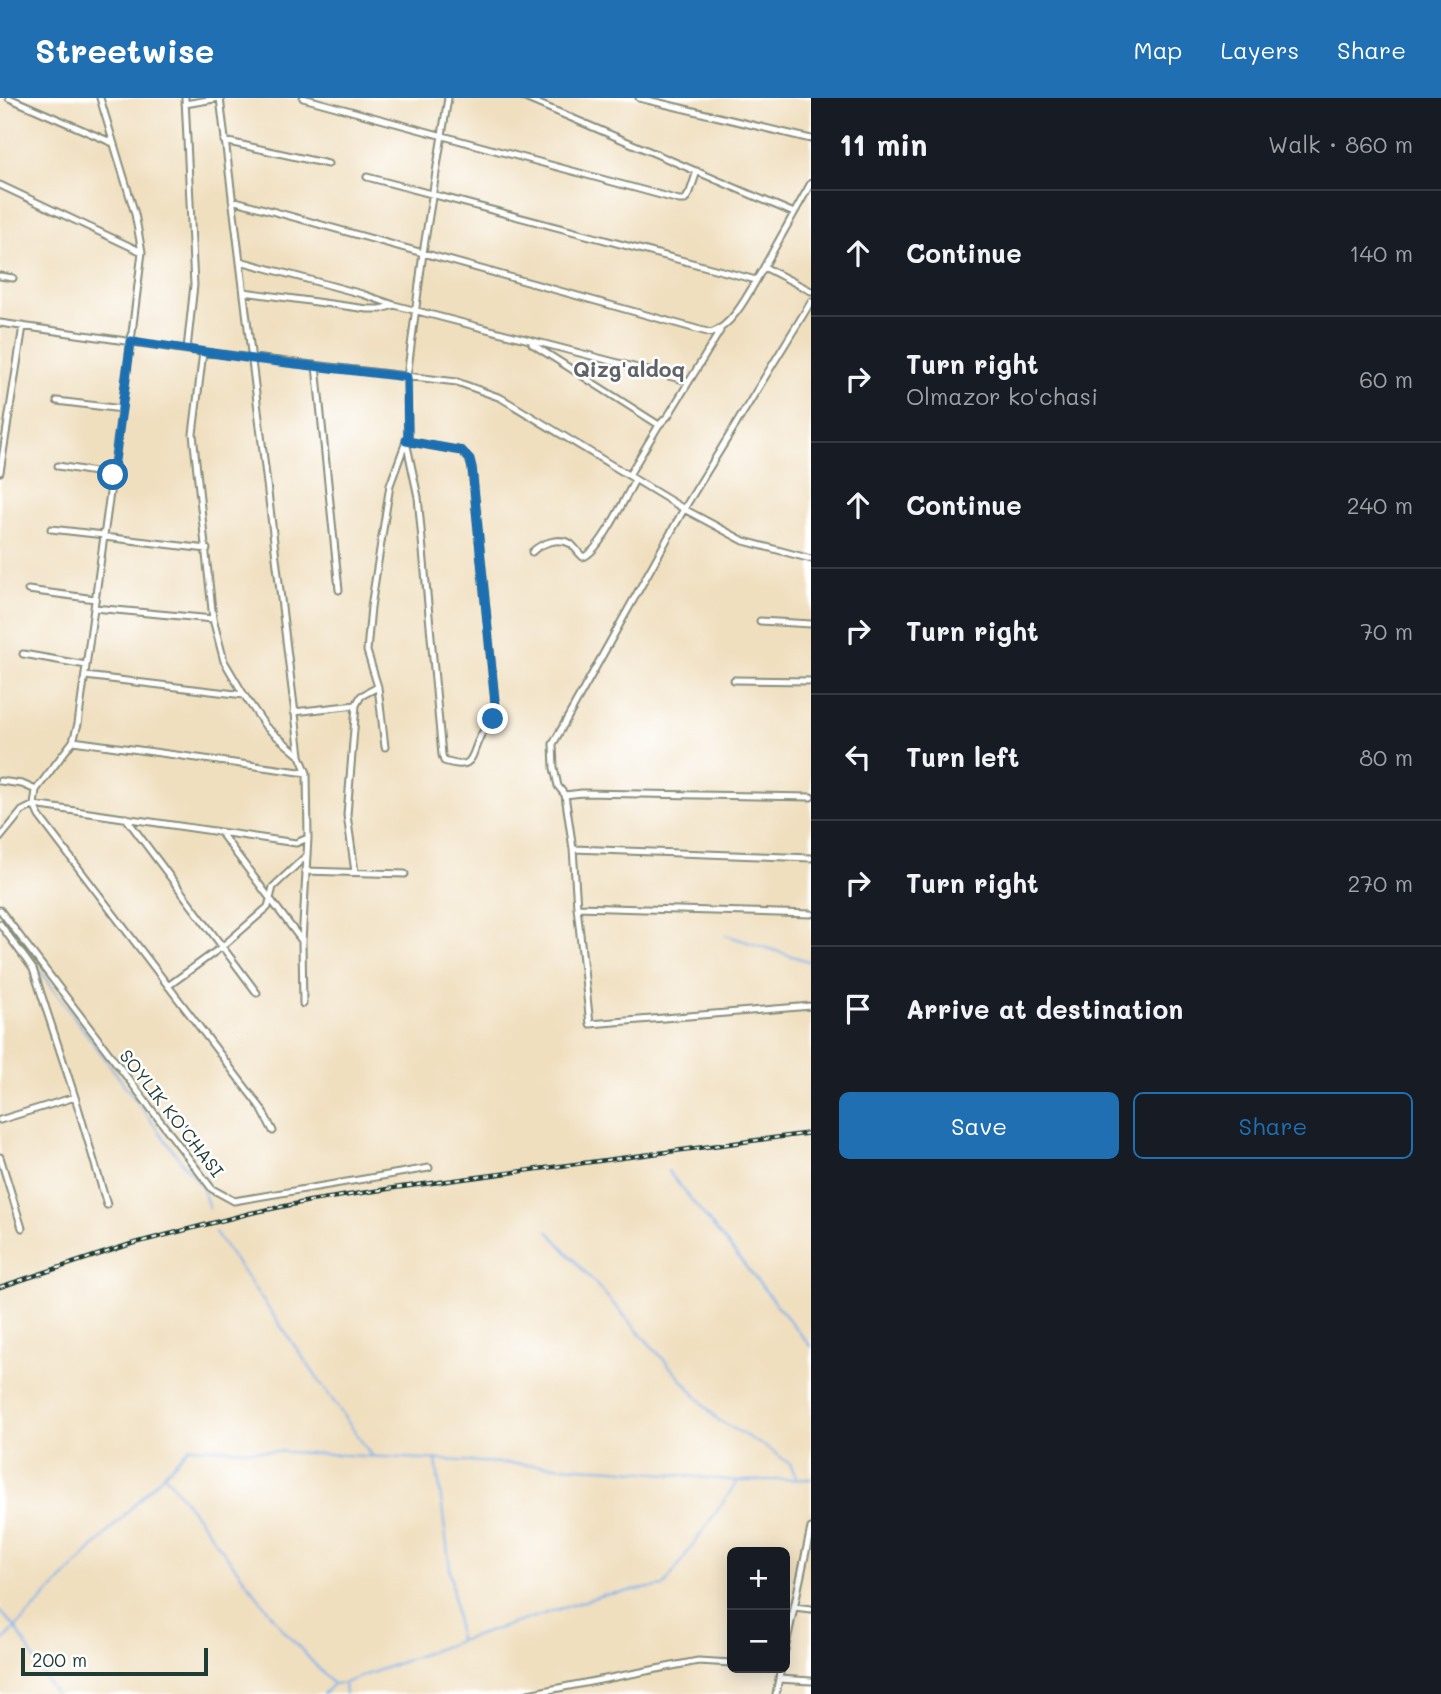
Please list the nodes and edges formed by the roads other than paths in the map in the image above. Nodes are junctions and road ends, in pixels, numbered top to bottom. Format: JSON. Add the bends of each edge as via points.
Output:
{"nodes":[{"id":1,"x":9,"y":98,"type":"edge"},
{"id":2,"x":100,"y":98,"type":"edge"},
{"id":3,"x":220,"y":98,"type":"edge"},
{"id":4,"x":303,"y":98,"type":"edge"},
{"id":5,"x":448,"y":98,"type":"edge"},
{"id":6,"x":525,"y":98,"type":"edge"},
{"id":7,"x":639,"y":98,"type":"edge"},
{"id":8,"x":185,"y":101,"type":"edge"},
{"id":9,"x":442,"y":135,"type":"junction"},
{"id":10,"x":811,"y":139,"type":"edge"},
{"id":11,"x":225,"y":141,"type":"junction"},
{"id":12,"x":113,"y":143,"type":"junction"},
{"id":13,"x":328,"y":164,"type":"dead end"},
{"id":14,"x":697,"y":171,"type":"junction"},
{"id":15,"x":368,"y":177,"type":"dead end"},
{"id":16,"x":811,"y":183,"type":"edge"},
{"id":17,"x":0,"y":185,"type":"edge"},
{"id":18,"x":433,"y":194,"type":"junction"},
{"id":19,"x":232,"y":200,"type":"junction"},
{"id":20,"x":794,"y":213,"type":"junction"},
{"id":21,"x":142,"y":251,"type":"junction"},
{"id":22,"x":423,"y":253,"type":"junction"},
{"id":23,"x":240,"y":261,"type":"junction"},
{"id":24,"x":764,"y":267,"type":"junction"},
{"id":25,"x":0,"y":276,"type":"edge"},
{"id":26,"x":13,"y":278,"type":"dead end"},
{"id":27,"x":756,"y":280,"type":"junction"},
{"id":28,"x":811,"y":290,"type":"edge"},
{"id":29,"x":244,"y":292,"type":"junction"},
{"id":30,"x":811,"y":302,"type":"edge"},
{"id":31,"x":394,"y":305,"type":"junction"},
{"id":32,"x":416,"y":311,"type":"junction"},
{"id":33,"x":0,"y":323,"type":"edge"},
{"id":34,"x":23,"y":326,"type":"junction"},
{"id":35,"x":721,"y":330,"type":"junction"},
{"id":36,"x":131,"y":341,"type":"junction"},
{"id":37,"x":527,"y":341,"type":"junction"},
{"id":38,"x":187,"y":349,"type":"junction"},
{"id":39,"x":203,"y":352,"type":"junction"},
{"id":40,"x":253,"y":359,"type":"junction"},
{"id":41,"x":316,"y":366,"type":"junction"},
{"id":42,"x":407,"y":377,"type":"junction"},
{"id":43,"x":688,"y":381,"type":"junction"},
{"id":44,"x":57,"y":401,"type":"dead end"},
{"id":45,"x":122,"y":409,"type":"junction"},
{"id":46,"x":659,"y":425,"type":"junction"},
{"id":47,"x":406,"y":441,"type":"junction"},
{"id":48,"x":58,"y":466,"type":"dead end"},
{"id":49,"x":0,"y":472,"type":"edge"},
{"id":50,"x":113,"y":475,"type":"junction"},
{"id":51,"x":632,"y":477,"type":"junction"},
{"id":52,"x":684,"y":509,"type":"junction"},
{"id":53,"x":51,"y":529,"type":"dead end"},
{"id":54,"x":104,"y":536,"type":"junction"},
{"id":55,"x":206,"y":550,"type":"junction"},
{"id":56,"x":531,"y":552,"type":"dead end"},
{"id":57,"x":811,"y":559,"type":"edge"},
{"id":58,"x":28,"y":590,"type":"dead end"},
{"id":59,"x":340,"y":590,"type":"dead end"},
{"id":60,"x":96,"y":599,"type":"junction"},
{"id":61,"x":94,"y":608,"type":"junction"},
{"id":62,"x":213,"y":619,"type":"junction"},
{"id":63,"x":760,"y":621,"type":"dead end"},
{"id":64,"x":811,"y":624,"type":"edge"},
{"id":65,"x":23,"y":654,"type":"dead end"},
{"id":66,"x":86,"y":665,"type":"junction"},
{"id":67,"x":85,"y":676,"type":"junction"},
{"id":68,"x":734,"y":680,"type":"dead end"},
{"id":69,"x":811,"y":681,"type":"edge"},
{"id":70,"x":378,"y":687,"type":"junction"},
{"id":71,"x":244,"y":695,"type":"junction"},
{"id":72,"x":356,"y":705,"type":"junction"},
{"id":73,"x":294,"y":712,"type":"junction"},
{"id":74,"x":73,"y":741,"type":"junction"},
{"id":75,"x":385,"y":747,"type":"dead end"},
{"id":76,"x":300,"y":756,"type":"junction"},
{"id":77,"x":307,"y":773,"type":"junction"},
{"id":78,"x":0,"y":780,"type":"edge"},
{"id":79,"x":36,"y":790,"type":"junction"},
{"id":80,"x":565,"y":795,"type":"junction"},
{"id":81,"x":811,"y":797,"type":"edge"},
{"id":82,"x":34,"y":805,"type":"junction"},
{"id":83,"x":126,"y":818,"type":"junction"},
{"id":84,"x":220,"y":832,"type":"junction"},
{"id":85,"x":0,"y":838,"type":"edge"},
{"id":86,"x":308,"y":838,"type":"junction"},
{"id":87,"x":573,"y":849,"type":"junction"},
{"id":88,"x":306,"y":856,"type":"junction"},
{"id":89,"x":811,"y":858,"type":"edge"},
{"id":90,"x":305,"y":871,"type":"junction"},
{"id":91,"x":355,"y":872,"type":"junction"},
{"id":92,"x":405,"y":873,"type":"dead end"},
{"id":93,"x":270,"y":901,"type":"junction"},
{"id":94,"x":576,"y":907,"type":"junction"},
{"id":95,"x":0,"y":910,"type":"edge"},
{"id":96,"x":811,"y":914,"type":"edge"},
{"id":97,"x":0,"y":925,"type":"edge"},
{"id":98,"x":302,"y":942,"type":"junction"},
{"id":99,"x":223,"y":946,"type":"junction"},
{"id":100,"x":40,"y":964,"type":"junction"},
{"id":101,"x":33,"y":969,"type":"junction"},
{"id":102,"x":168,"y":986,"type":"junction"},
{"id":103,"x":257,"y":993,"type":"dead end"},
{"id":104,"x":303,"y":1004,"type":"dead end"},
{"id":105,"x":811,"y":1006,"type":"edge"},
{"id":106,"x":75,"y":1097,"type":"junction"},
{"id":107,"x":0,"y":1120,"type":"edge"},
{"id":108,"x":272,"y":1130,"type":"dead end"},
{"id":109,"x":0,"y":1157,"type":"edge"},
{"id":110,"x":429,"y":1168,"type":"dead end"},
{"id":111,"x":107,"y":1205,"type":"dead end"},
{"id":112,"x":22,"y":1228,"type":"dead end"},
{"id":113,"x":811,"y":1528,"type":"edge"},
{"id":114,"x":794,"y":1607,"type":"junction"},
{"id":115,"x":811,"y":1609,"type":"edge"},
{"id":116,"x":790,"y":1626,"type":"edge"},
{"id":117,"x":727,"y":1663,"type":"edge"},
{"id":118,"x":780,"y":1673,"type":"edge"},
{"id":119,"x":779,"y":1679,"type":"junction"},
{"id":120,"x":811,"y":1681,"type":"edge"},
{"id":121,"x":528,"y":1694,"type":"edge"},
{"id":122,"x":776,"y":1694,"type":"edge"}],
"edges":[{"from":1,"to":12,"type":"street"},
{"from":2,"to":12,"type":"street"},
{"from":3,"to":8,"type":"street"},
{"from":3,"to":11,"type":"street"},
{"from":4,"to":9,"type":"street"},
{"from":5,"to":9,"type":"street"},
{"from":6,"to":14,"type":"street"},
{"from":7,"to":10,"type":"street"},
{"from":8,"to":38,"type":"street","via":[[194,285]]},
{"from":9,"to":14,"type":"street","via":[[679,200],[688,196]]},
{"from":9,"to":18,"type":"street"},
{"from":11,"to":13,"type":"street"},
{"from":11,"to":19,"type":"street"},
{"from":12,"to":21,"type":"street"},
{"from":14,"to":20,"type":"street"},
{"from":15,"to":18,"type":"street"},
{"from":16,"to":20,"type":"street"},
{"from":17,"to":21,"type":"street"},
{"from":18,"to":22,"type":"street"},
{"from":18,"to":27,"type":"street"},
{"from":19,"to":22,"type":"street"},
{"from":19,"to":23,"type":"street"},
{"from":20,"to":24,"type":"street"},
{"from":21,"to":36,"type":"street"},
{"from":22,"to":32,"type":"street"},
{"from":22,"to":35,"type":"street","via":[[711,333]]},
{"from":23,"to":29,"type":"street"},
{"from":23,"to":31,"type":"street"},
{"from":24,"to":27,"type":"street"},
{"from":24,"to":28,"type":"street"},
{"from":25,"to":26,"type":"street"},
{"from":27,"to":35,"type":"street"},
{"from":29,"to":31,"type":"street","via":[[368,309]]},
{"from":29,"to":40,"type":"street"},
{"from":30,"to":52,"type":"street"},
{"from":31,"to":32,"type":"street"},
{"from":32,"to":37,"type":"street"},
{"from":32,"to":42,"type":"street"},
{"from":33,"to":34,"type":"street"},
{"from":34,"to":36,"type":"street"},
{"from":34,"to":49,"type":"street"},
{"from":35,"to":43,"type":"street"},
{"from":36,"to":38,"type":"street"},
{"from":36,"to":45,"type":"street"},
{"from":37,"to":43,"type":"street"},
{"from":37,"to":46,"type":"street"},
{"from":38,"to":39,"type":"street"},
{"from":39,"to":40,"type":"street"},
{"from":39,"to":55,"type":"street","via":[[193,434]]},
{"from":40,"to":41,"type":"street"},
{"from":40,"to":73,"type":"street"},
{"from":41,"to":42,"type":"street"},
{"from":41,"to":59,"type":"street"},
{"from":42,"to":47,"type":"street"},
{"from":42,"to":51,"type":"street","via":[[457,382],[501,398]]},
{"from":43,"to":46,"type":"street"},
{"from":44,"to":45,"type":"street"},
{"from":45,"to":50,"type":"street"},
{"from":46,"to":51,"type":"street"},
{"from":47,"to":47,"type":"street","via":[[462,451],[472,468],[496,712],[479,738],[474,757],[462,763],[444,761],[442,755],[418,497]]},
{"from":47,"to":70,"type":"street","via":[[390,485],[371,607],[367,651]]},
{"from":48,"to":50,"type":"street"},
{"from":50,"to":54,"type":"street"},
{"from":51,"to":52,"type":"street"},
{"from":51,"to":56,"type":"street","via":[[605,533],[586,557],[564,542],[547,543]]},
{"from":52,"to":57,"type":"street","via":[[744,541]]},
{"from":52,"to":80,"type":"street","via":[[553,744],[558,786]]},
{"from":53,"to":54,"type":"street"},
{"from":54,"to":55,"type":"street"},
{"from":54,"to":60,"type":"street"},
{"from":55,"to":62,"type":"street"},
{"from":58,"to":60,"type":"street"},
{"from":60,"to":61,"type":"street"},
{"from":61,"to":62,"type":"street"},
{"from":61,"to":66,"type":"street"},
{"from":62,"to":71,"type":"street","via":[[224,662]]},
{"from":63,"to":64,"type":"street"},
{"from":65,"to":66,"type":"street"},
{"from":66,"to":67,"type":"street"},
{"from":67,"to":71,"type":"street"},
{"from":67,"to":74,"type":"street"},
{"from":68,"to":69,"type":"street"},
{"from":70,"to":72,"type":"street","via":[[361,696]]},
{"from":70,"to":75,"type":"street"},
{"from":71,"to":76,"type":"street","via":[[266,727]]},
{"from":72,"to":73,"type":"street"},
{"from":72,"to":91,"type":"street","via":[[346,814]]},
{"from":73,"to":76,"type":"street"},
{"from":74,"to":77,"type":"street"},
{"from":74,"to":79,"type":"street"},
{"from":76,"to":77,"type":"street"},
{"from":77,"to":86,"type":"street"},
{"from":78,"to":79,"type":"street"},
{"from":79,"to":82,"type":"street"},
{"from":80,"to":81,"type":"street"},
{"from":80,"to":87,"type":"street"},
{"from":82,"to":83,"type":"street"},
{"from":82,"to":85,"type":"street","via":[[22,811]]},
{"from":82,"to":102,"type":"street"},
{"from":83,"to":84,"type":"street"},
{"from":83,"to":99,"type":"street"},
{"from":84,"to":86,"type":"street","via":[[296,843]]},
{"from":84,"to":93,"type":"street"},
{"from":86,"to":88,"type":"street"},
{"from":87,"to":89,"type":"street"},
{"from":87,"to":94,"type":"street"},
{"from":88,"to":90,"type":"street"},
{"from":88,"to":93,"type":"street","via":[[273,887]]},
{"from":90,"to":91,"type":"street"},
{"from":90,"to":98,"type":"street"},
{"from":91,"to":92,"type":"street"},
{"from":93,"to":98,"type":"street"},
{"from":93,"to":99,"type":"street"},
{"from":94,"to":96,"type":"street"},
{"from":94,"to":105,"type":"street","via":[[590,1024]]},
{"from":95,"to":100,"type":"street","name":"SOYLIK KO'CHASI"},
{"from":97,"to":101,"type":"street"},
{"from":98,"to":104,"type":"street"},
{"from":99,"to":102,"type":"street"},
{"from":99,"to":103,"type":"street"},
{"from":100,"to":101,"type":"street"},
{"from":100,"to":110,"type":"street","name":"SOYLIK KO'CHASI","via":[[212,1189],[234,1201]]},
{"from":101,"to":106,"type":"street"},
{"from":102,"to":108,"type":"street","via":[[261,1108]]},
{"from":106,"to":107,"type":"street"},
{"from":106,"to":111,"type":"street"},
{"from":109,"to":112,"type":"street"},
{"from":113,"to":114,"type":"street"},
{"from":114,"to":115,"type":"street"},
{"from":114,"to":116,"type":"street"},
{"from":117,"to":121,"type":"street","via":[[698,1661]]},
{"from":118,"to":119,"type":"street"},
{"from":119,"to":120,"type":"street"},
{"from":119,"to":122,"type":"street"}]}
